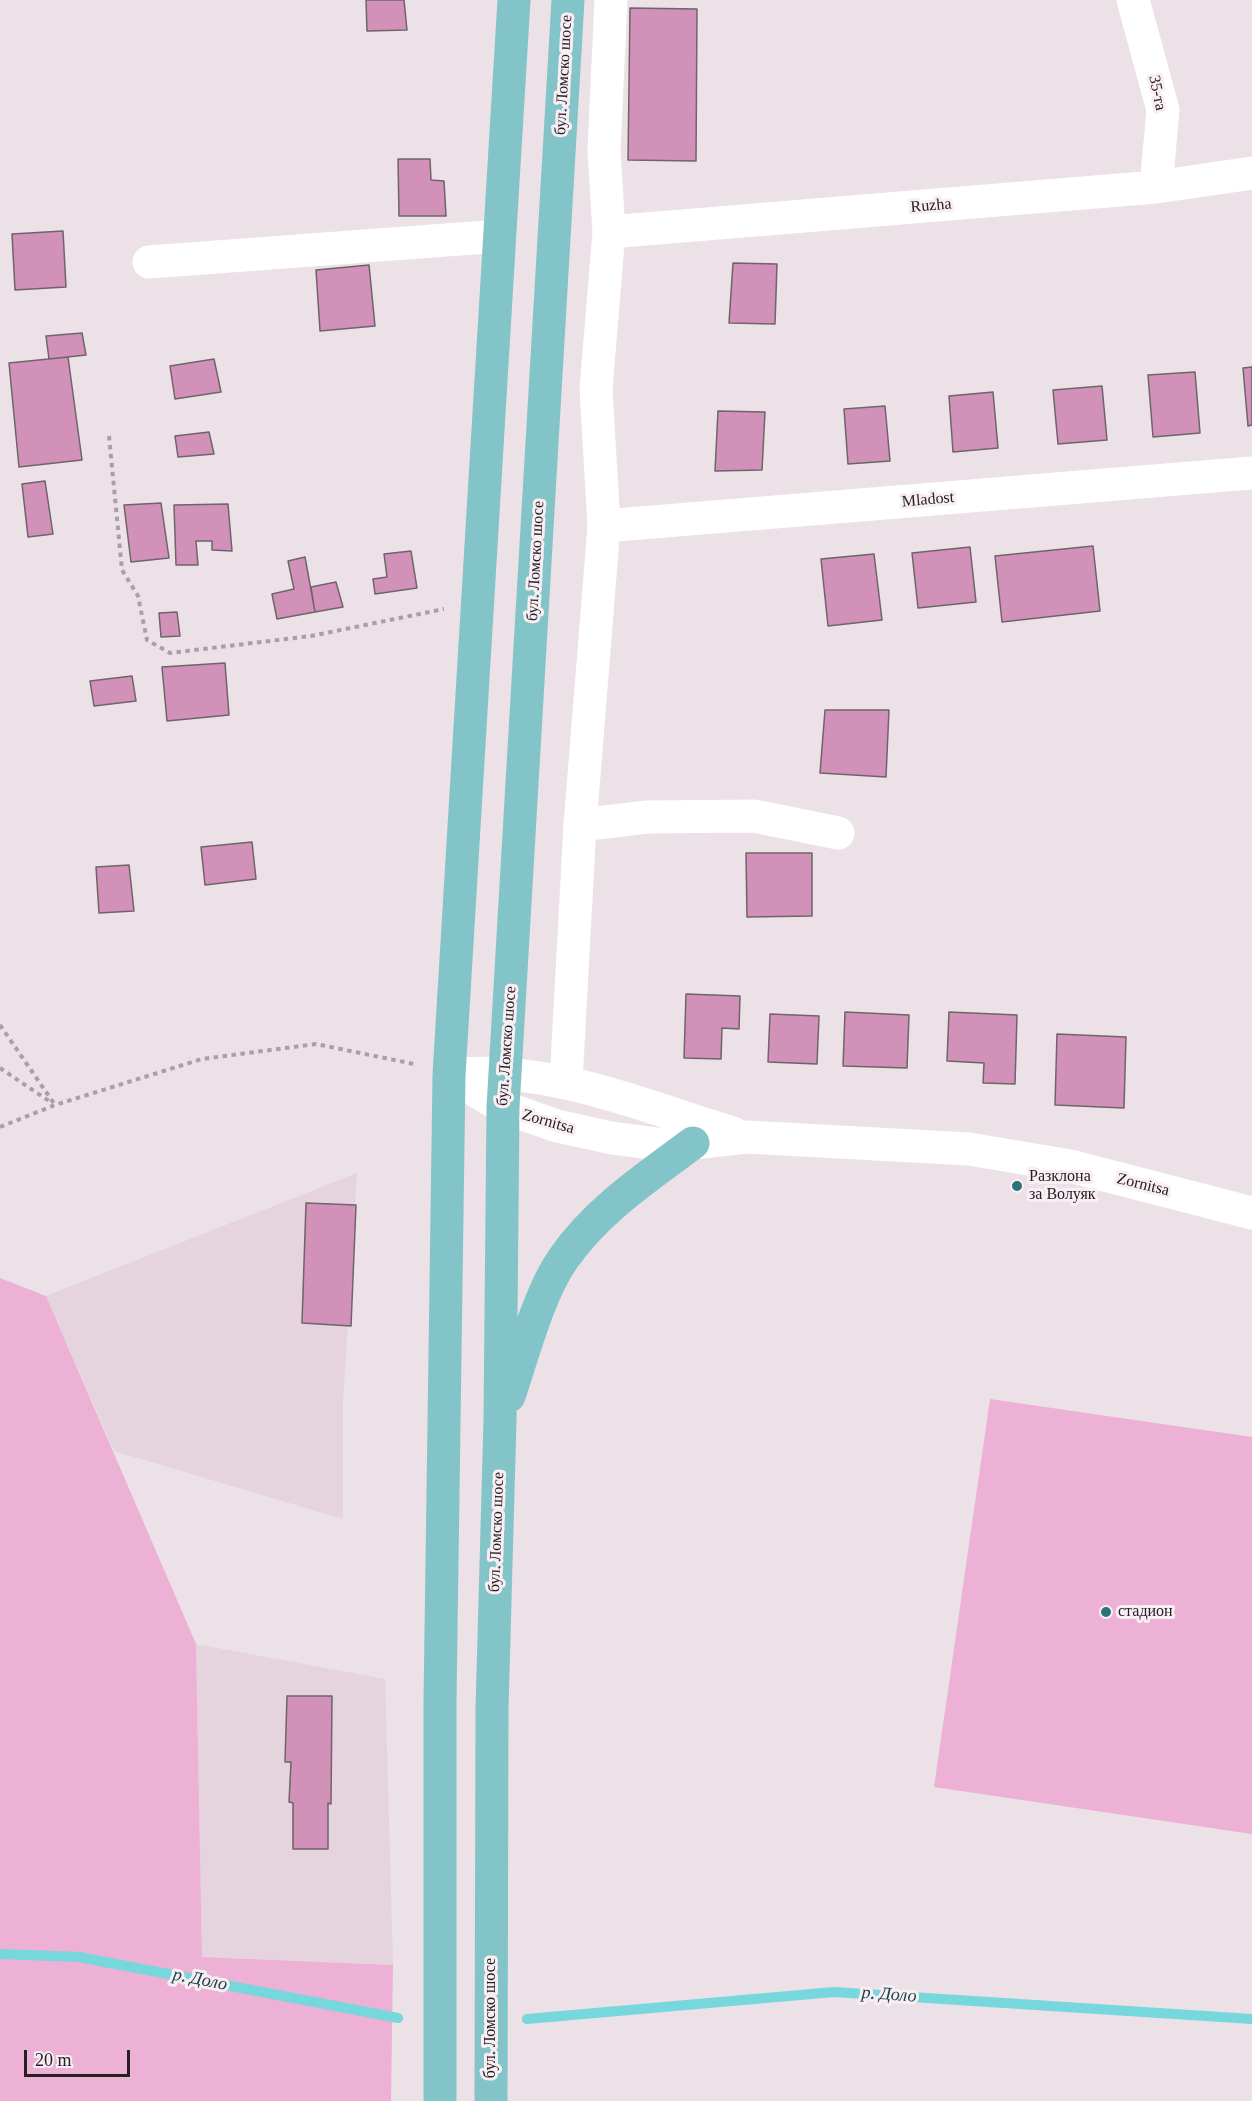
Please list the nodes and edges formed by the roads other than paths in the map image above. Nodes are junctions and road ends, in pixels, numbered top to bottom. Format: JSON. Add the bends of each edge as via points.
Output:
{"nodes":[{"id":1,"x":514,"y":0,"type":"edge"},
{"id":2,"x":568,"y":0,"type":"edge"},
{"id":3,"x":611,"y":0,"type":"edge"},
{"id":4,"x":1132,"y":0,"type":"edge"},
{"id":5,"x":1252,"y":173,"type":"edge"},
{"id":6,"x":1156,"y":188,"type":"junction"},
{"id":7,"x":609,"y":232,"type":"junction"},
{"id":8,"x":500,"y":236,"type":"junction"},
{"id":9,"x":149,"y":262,"type":"dead end"},
{"id":10,"x":1252,"y":473,"type":"edge"},
{"id":11,"x":604,"y":526,"type":"junction"},
{"id":12,"x":580,"y":825,"type":"junction"},
{"id":13,"x":838,"y":832,"type":"dead end"},
{"id":14,"x":506,"y":1073,"type":"junction"},
{"id":15,"x":449,"y":1075,"type":"junction"},
{"id":16,"x":566,"y":1082,"type":"junction"},
{"id":17,"x":503,"y":1107,"type":"junction"},
{"id":18,"x":747,"y":1137,"type":"junction"},
{"id":19,"x":693,"y":1143,"type":"junction"},
{"id":20,"x":1252,"y":1213,"type":"edge"},
{"id":21,"x":500,"y":1420,"type":"junction"},
{"id":22,"x":440,"y":2091,"type":"edge"},
{"id":23,"x":491,"y":2097,"type":"edge"}],
"edges":[{"from":1,"to":8,"type":"main road"},
{"from":2,"to":14,"type":"main road","name":"бул. Ломско шосе"},
{"from":3,"to":7,"type":"street","via":[[604,150]]},
{"from":4,"to":6,"type":"street","name":"35-та","via":[[1163,110]]},
{"from":5,"to":6,"type":"street","name":"Ruzha"},
{"from":6,"to":7,"type":"street","name":"Ruzha"},
{"from":7,"to":11,"type":"street","via":[[596,389]]},
{"from":8,"to":9,"type":"street"},
{"from":8,"to":15,"type":"main road"},
{"from":10,"to":11,"type":"street","name":"Mladost"},
{"from":11,"to":12,"type":"street"},
{"from":12,"to":13,"type":"street","via":[[647,817],[754,816]]},
{"from":12,"to":16,"type":"street"},
{"from":14,"to":15,"type":"street","name":"Zornitsa"},
{"from":14,"to":16,"type":"street","name":"Zornitsa"},
{"from":14,"to":17,"type":"main road","name":"бул. Ломско шосе"},
{"from":15,"to":17,"type":"street","name":"Zornitsa"},
{"from":15,"to":22,"type":"main road","via":[[440,1702]]},
{"from":16,"to":18,"type":"street","name":"Zornitsa"},
{"from":17,"to":19,"type":"street","name":"Zornitsa","via":[[557,1126],[612,1138],[657,1144]]},
{"from":17,"to":21,"type":"main road","name":"бул. Ломско шосе"},
{"from":18,"to":19,"type":"street","name":"Zornitsa"},
{"from":18,"to":20,"type":"street","name":"Zornitsa","via":[[969,1149],[1070,1166]]},
{"from":19,"to":21,"type":"main road","via":[[621,1196],[562,1260],[545,1294]]},
{"from":21,"to":23,"type":"main road","name":"бул. Ломско шосе","via":[[492,1709]]}]}
